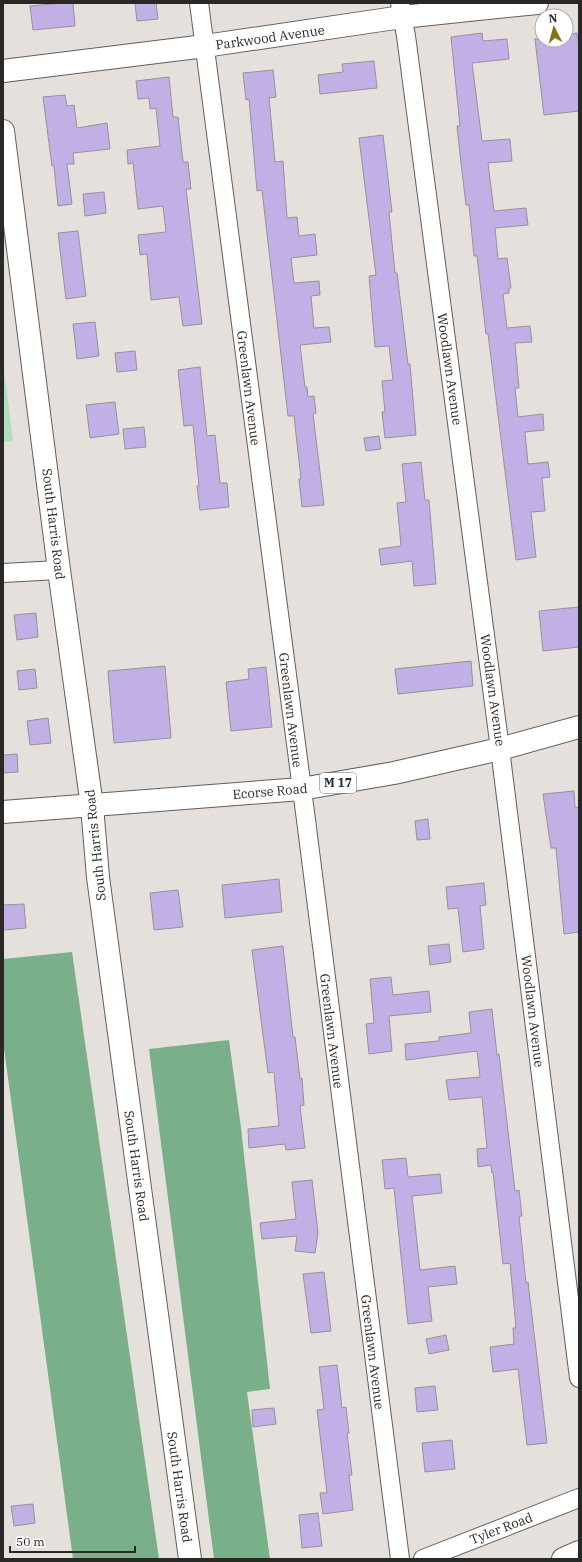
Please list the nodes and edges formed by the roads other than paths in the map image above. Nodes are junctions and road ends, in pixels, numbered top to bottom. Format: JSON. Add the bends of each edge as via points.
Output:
{"nodes":[{"id":1,"x":199,"y":3,"type":"edge"},
{"id":2,"x":537,"y":3,"type":"edge"},
{"id":3,"x":401,"y":10,"type":"edge"},
{"id":4,"x":205,"y":46,"type":"junction"},
{"id":5,"x":3,"y":71,"type":"edge"},
{"id":6,"x":3,"y":131,"type":"edge"},
{"id":7,"x":59,"y":570,"type":"junction"},
{"id":8,"x":3,"y":573,"type":"edge"},
{"id":9,"x":579,"y":727,"type":"edge"},
{"id":10,"x":500,"y":749,"type":"junction"},
{"id":11,"x":301,"y":789,"type":"junction"},
{"id":12,"x":92,"y":806,"type":"junction"},
{"id":13,"x":3,"y":812,"type":"edge"},
{"id":14,"x":579,"y":1378,"type":"edge"},
{"id":15,"x":579,"y":1498,"type":"edge"},
{"id":16,"x":579,"y":1552,"type":"edge"},
{"id":17,"x":190,"y":1559,"type":"edge"},
{"id":18,"x":400,"y":1559,"type":"edge"},
{"id":19,"x":423,"y":1559,"type":"edge"},
{"id":20,"x":563,"y":1559,"type":"edge"}],
"edges":[{"from":1,"to":4,"type":"street","name":"Greenlawn Avenue"},
{"from":2,"to":3,"type":"main road","name":"Parkwood Avenue"},
{"from":3,"to":4,"type":"main road","name":"Parkwood Avenue"},
{"from":3,"to":10,"type":"street","name":"Woodlawn Avenue"},
{"from":4,"to":5,"type":"main road","name":"Parkwood Avenue"},
{"from":4,"to":11,"type":"street","name":"Greenlawn Avenue"},
{"from":6,"to":7,"type":"main road","name":"South Harris Road"},
{"from":7,"to":8,"type":"street"},
{"from":7,"to":12,"type":"main road","name":"South Harris Road"},
{"from":9,"to":10,"type":"main road","name":"Ecorse Road","number":"M 17"},
{"from":10,"to":11,"type":"main road","name":"Ecorse Road","number":"M 17","via":[[394,774]]},
{"from":10,"to":14,"type":"street","name":"Woodlawn Avenue"},
{"from":11,"to":12,"type":"main road","name":"Ecorse Road","number":"M 17"},
{"from":11,"to":18,"type":"street","name":"Greenlawn Avenue"},
{"from":12,"to":13,"type":"main road","name":"Ecorse Road","number":"M 17"},
{"from":12,"to":17,"type":"main road","name":"South Harris Road","via":[[102,908]]},
{"from":15,"to":19,"type":"street","name":"Tyler Road"},
{"from":16,"to":20,"type":"main road"}]}
